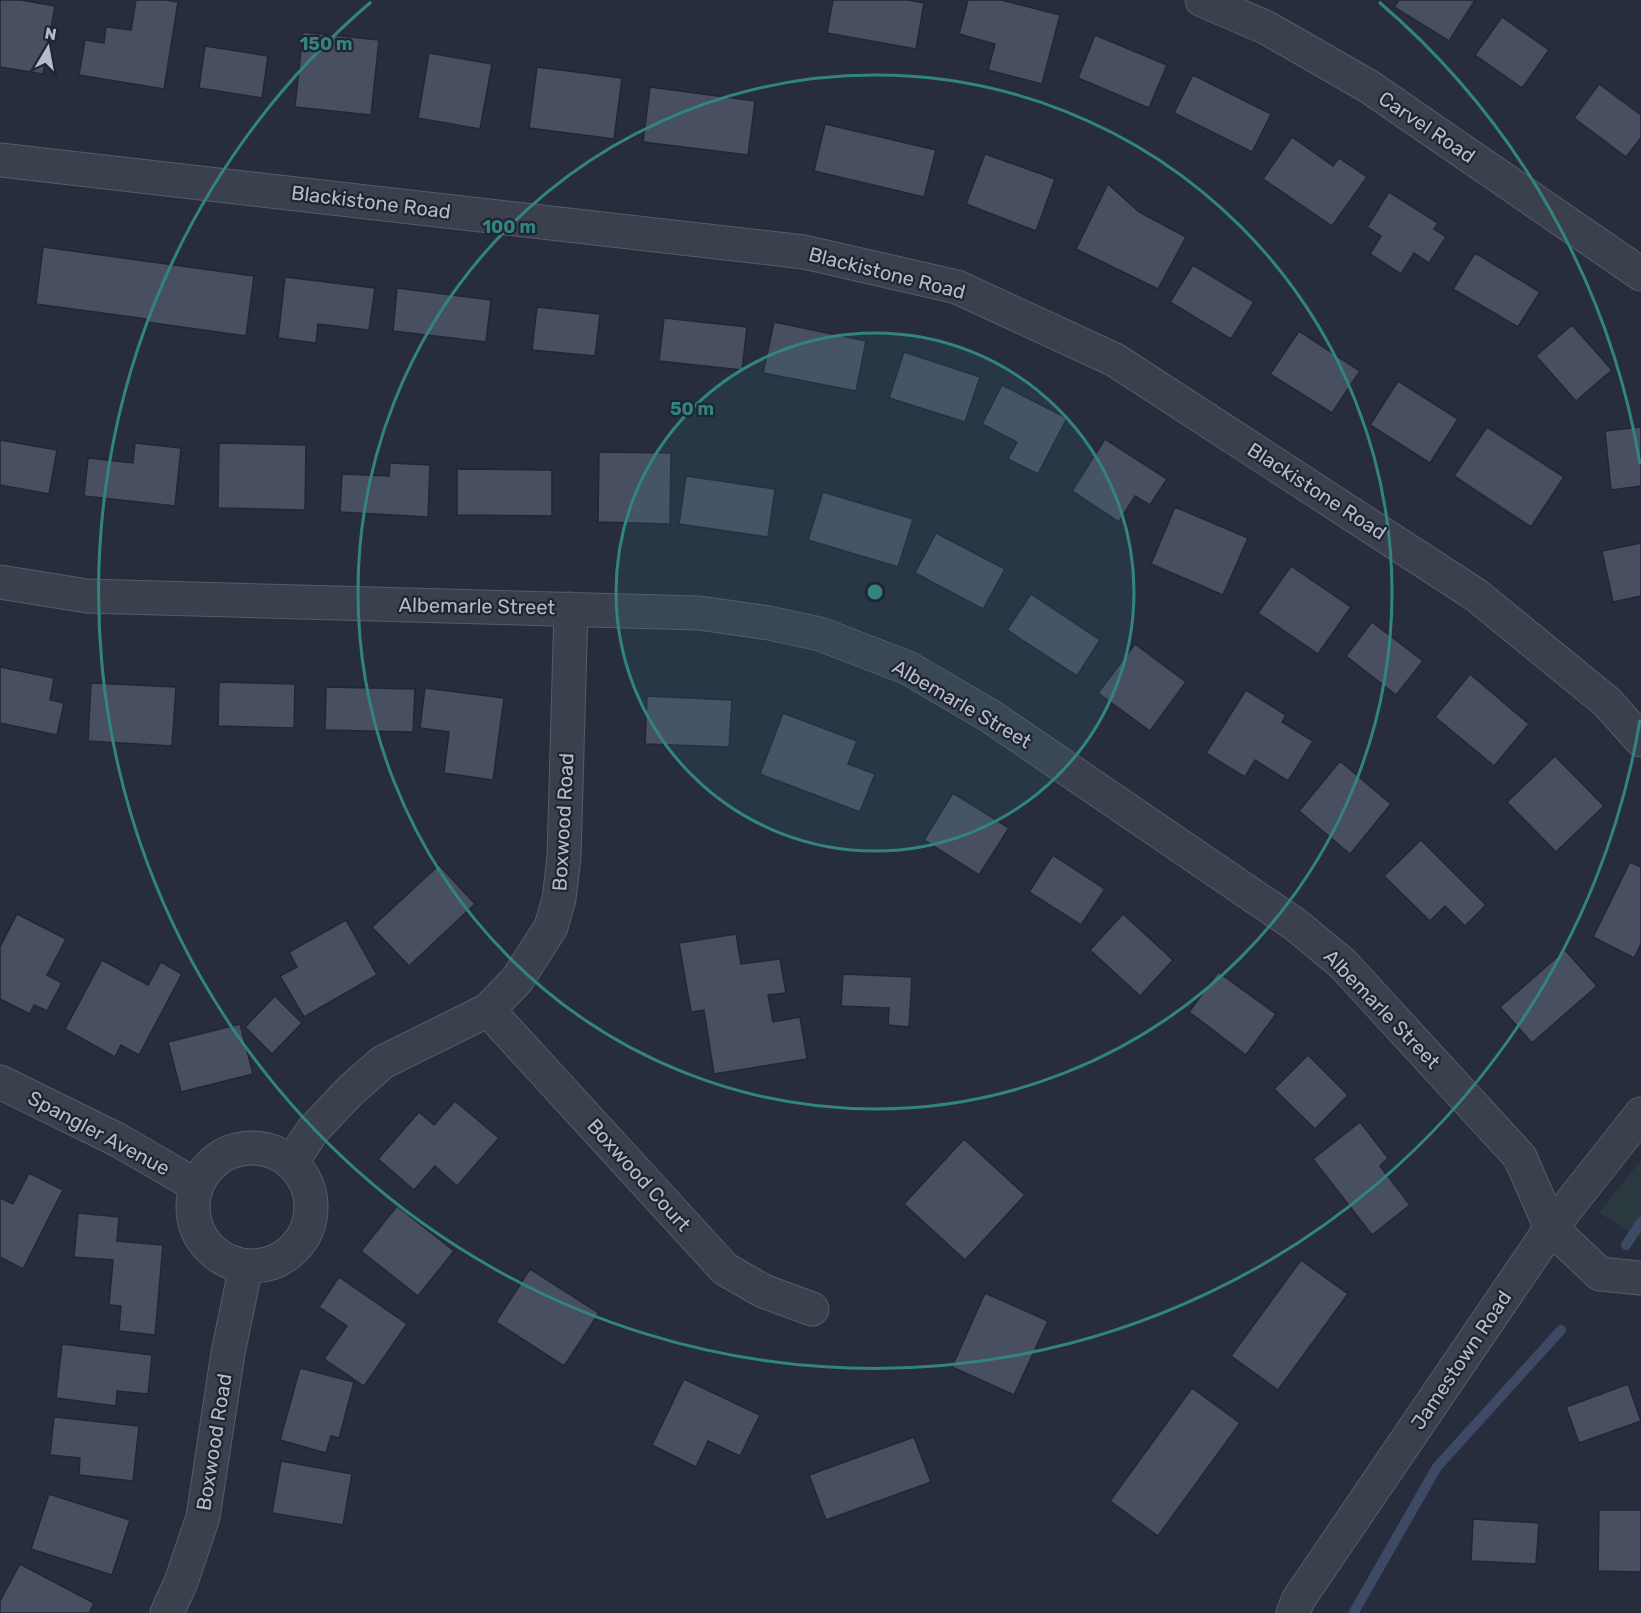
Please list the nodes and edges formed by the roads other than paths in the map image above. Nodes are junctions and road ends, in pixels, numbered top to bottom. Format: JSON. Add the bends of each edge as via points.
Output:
{"nodes":[{"id":1,"x":1202,"y":0,"type":"edge"},
{"id":2,"x":0,"y":160,"type":"edge"},
{"id":3,"x":1641,"y":274,"type":"edge"},
{"id":4,"x":0,"y":582,"type":"edge"},
{"id":5,"x":571,"y":609,"type":"junction"},
{"id":6,"x":1641,"y":740,"type":"edge"},
{"id":7,"x":488,"y":1010,"type":"junction"},
{"id":8,"x":0,"y":1082,"type":"edge"},
{"id":9,"x":1641,"y":1114,"type":"edge"},
{"id":10,"x":291,"y":1162,"type":"junction"},
{"id":11,"x":197,"y":1186,"type":"junction"},
{"id":12,"x":1551,"y":1228,"type":"junction"},
{"id":13,"x":246,"y":1266,"type":"junction"},
{"id":14,"x":1641,"y":1278,"type":"edge"},
{"id":15,"x":812,"y":1309,"type":"dead end"},
{"id":16,"x":167,"y":1613,"type":"edge"},
{"id":17,"x":1293,"y":1613,"type":"edge"}],
"edges":[{"from":1,"to":3,"type":"street","name":"Carvel Road","via":[[1267,28],[1368,87]]},
{"from":2,"to":6,"type":"street","name":"Blackistone Road","via":[[804,252],[957,287],[1115,360],[1466,588],[1606,702]]},
{"from":4,"to":5,"type":"street","name":"Albemarle Street","via":[[87,596]]},
{"from":5,"to":7,"type":"street","name":"Boxwood Road","via":[[564,858],[559,899],[551,927],[517,980]]},
{"from":5,"to":12,"type":"street","name":"Albemarle Street","via":[[699,613],[769,622],[820,634],[908,668],[990,716],[1296,925],[1343,964],[1520,1157]]},
{"from":7,"to":10,"type":"street","name":"Boxwood Road","via":[[383,1062],[313,1130]]},
{"from":7,"to":15,"type":"street","name":"Boxwood Court","via":[[725,1269],[763,1291]]},
{"from":8,"to":11,"type":"street","name":"Spangler Avenue","via":[[118,1140]]},
{"from":9,"to":12,"type":"street","name":"Jamestown Road"},
{"from":10,"to":11,"type":"street","via":[[275,1152],[257,1148],[238,1150],[220,1157]]},
{"from":10,"to":13,"type":"street","via":[[310,1193],[307,1228],[285,1256]]},
{"from":11,"to":13,"type":"street","via":[[195,1222],[203,1239],[216,1253]]},
{"from":12,"to":14,"type":"street","name":"Albemarle Street","via":[[1600,1275]]},
{"from":12,"to":17,"type":"street","name":"Jamestown Road","via":[[1298,1600]]},
{"from":13,"to":16,"type":"street","name":"Boxwood Road","via":[[228,1353],[203,1517]]}]}
